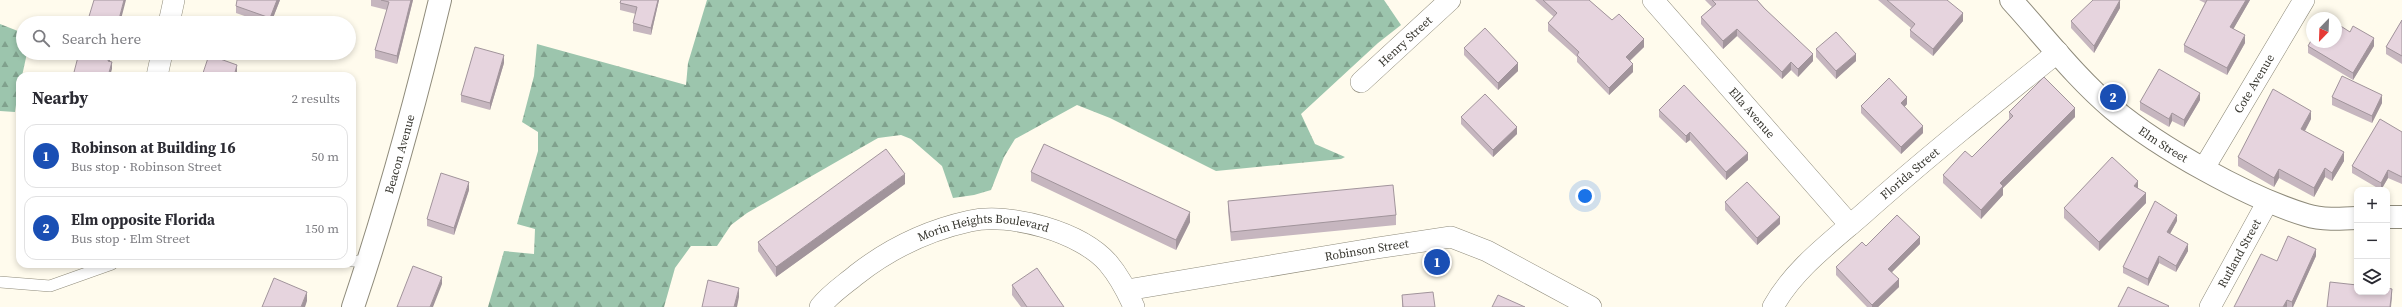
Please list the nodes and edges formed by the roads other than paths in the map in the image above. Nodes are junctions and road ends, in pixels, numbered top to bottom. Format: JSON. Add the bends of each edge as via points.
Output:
{"nodes":[{"id":1,"x":174,"y":0,"type":"edge"},
{"id":2,"x":440,"y":0,"type":"edge"},
{"id":3,"x":1450,"y":0,"type":"edge"},
{"id":4,"x":1654,"y":0,"type":"edge"},
{"id":5,"x":2011,"y":0,"type":"edge"},
{"id":6,"x":2304,"y":0,"type":"edge"},
{"id":7,"x":170,"y":16,"type":"edge"},
{"id":8,"x":2058,"y":52,"type":"junction"},
{"id":9,"x":160,"y":60,"type":"edge"},
{"id":10,"x":158,"y":72,"type":"edge"},
{"id":11,"x":1361,"y":82,"type":"dead end"},
{"id":12,"x":2204,"y":168,"type":"junction"},
{"id":13,"x":2268,"y":200,"type":"junction"},
{"id":14,"x":2390,"y":217,"type":"edge"},
{"id":15,"x":2402,"y":217,"type":"edge"},
{"id":16,"x":2354,"y":218,"type":"edge"},
{"id":17,"x":1850,"y":225,"type":"junction"},
{"id":18,"x":360,"y":261,"type":"edge"},
{"id":19,"x":101,"y":268,"type":"edge"},
{"id":20,"x":0,"y":282,"type":"edge"},
{"id":21,"x":1130,"y":299,"type":"edge"},
{"id":22,"x":353,"y":307,"type":"edge"},
{"id":23,"x":820,"y":307,"type":"edge"},
{"id":24,"x":1591,"y":307,"type":"edge"},
{"id":25,"x":1773,"y":307,"type":"edge"},
{"id":26,"x":2210,"y":307,"type":"edge"}],
"edges":[{"from":1,"to":7,"type":"street"},
{"from":2,"to":18,"type":"street","name":"Beacon Avenue","via":[[412,116]]},
{"from":3,"to":11,"type":"street","name":"Henry Street"},
{"from":4,"to":17,"type":"street","name":"Ella Avenue"},
{"from":5,"to":8,"type":"street","name":"Elm Street"},
{"from":6,"to":12,"type":"street","name":"Cote Avenue"},
{"from":8,"to":12,"type":"street","name":"Elm Street","via":[[2114,109],[2139,128]]},
{"from":8,"to":17,"type":"street","name":"Florida Street","via":[[1930,154]]},
{"from":9,"to":10,"type":"street"},
{"from":12,"to":13,"type":"street","name":"Elm Street"},
{"from":13,"to":16,"type":"street","name":"Elm Street","via":[[2307,216]]},
{"from":13,"to":26,"type":"street","name":"Rutland Street"},
{"from":14,"to":15,"type":"street"},
{"from":17,"to":25,"type":"street","name":"Florida Street","via":[[1805,266],[1778,297]]},
{"from":18,"to":22,"type":"street","name":"Beacon Avenue"},
{"from":19,"to":20,"type":"lane","via":[[50,286]]},
{"from":21,"to":23,"type":"street","name":"Morin Heights Boulevard","via":[[1107,263],[1072,238],[1032,224],[1014,221],[971,221],[926,234],[878,258],[838,289]]},
{"from":21,"to":24,"type":"street","name":"Robinson Street","via":[[1451,237],[1487,251]]}]}
